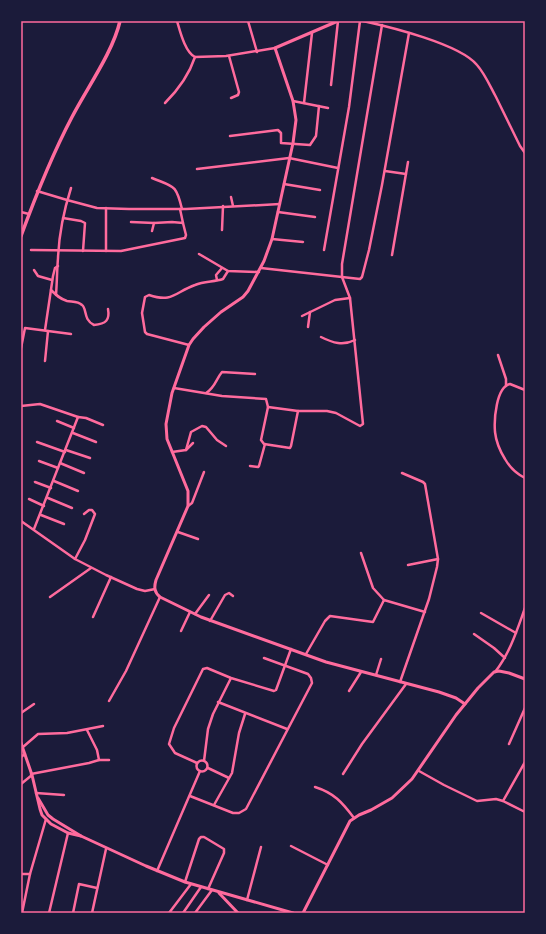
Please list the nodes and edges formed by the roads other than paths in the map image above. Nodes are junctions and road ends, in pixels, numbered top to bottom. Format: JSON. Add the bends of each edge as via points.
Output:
{"nodes":[{"id":1,"x":120,"y":21,"type":"edge"},
{"id":2,"x":176,"y":21,"type":"edge"},
{"id":3,"x":248,"y":21,"type":"edge"},
{"id":4,"x":338,"y":21,"type":"edge"},
{"id":5,"x":360,"y":21,"type":"edge"},
{"id":6,"x":363,"y":21,"type":"edge"},
{"id":7,"x":382,"y":25,"type":"junction"},
{"id":8,"x":312,"y":32,"type":"junction"},
{"id":9,"x":409,"y":33,"type":"junction"},
{"id":10,"x":275,"y":48,"type":"junction"},
{"id":11,"x":257,"y":52,"type":"junction"},
{"id":12,"x":229,"y":56,"type":"junction"},
{"id":13,"x":195,"y":58,"type":"junction"},
{"id":14,"x":331,"y":85,"type":"dead end"},
{"id":15,"x":231,"y":98,"type":"dead end"},
{"id":16,"x":293,"y":101,"type":"junction"},
{"id":17,"x":165,"y":103,"type":"dead end"},
{"id":18,"x":304,"y":103,"type":"junction"},
{"id":19,"x":318,"y":106,"type":"junction"},
{"id":20,"x":328,"y":108,"type":"dead end"},
{"id":21,"x":230,"y":136,"type":"dead end"},
{"id":22,"x":293,"y":143,"type":"junction"},
{"id":23,"x":525,"y":153,"type":"edge"},
{"id":24,"x":289,"y":158,"type":"junction"},
{"id":25,"x":408,"y":162,"type":"dead end"},
{"id":26,"x":338,"y":168,"type":"junction"},
{"id":27,"x":197,"y":169,"type":"dead end"},
{"id":28,"x":385,"y":171,"type":"junction"},
{"id":29,"x":406,"y":174,"type":"junction"},
{"id":30,"x":152,"y":178,"type":"dead end"},
{"id":31,"x":284,"y":184,"type":"junction"},
{"id":32,"x":71,"y":188,"type":"dead end"},
{"id":33,"x":320,"y":190,"type":"dead end"},
{"id":34,"x":37,"y":191,"type":"junction"},
{"id":35,"x":231,"y":197,"type":"dead end"},
{"id":36,"x":67,"y":200,"type":"junction"},
{"id":37,"x":280,"y":204,"type":"junction"},
{"id":38,"x":223,"y":206,"type":"junction"},
{"id":39,"x":233,"y":206,"type":"junction"},
{"id":40,"x":106,"y":208,"type":"junction"},
{"id":41,"x":181,"y":209,"type":"junction"},
{"id":42,"x":21,"y":212,"type":"edge"},
{"id":43,"x":278,"y":212,"type":"junction"},
{"id":44,"x":29,"y":214,"type":"junction"},
{"id":45,"x":315,"y":217,"type":"dead end"},
{"id":46,"x":63,"y":218,"type":"junction"},
{"id":47,"x":131,"y":222,"type":"dead end"},
{"id":48,"x":154,"y":222,"type":"junction"},
{"id":49,"x":183,"y":223,"type":"junction"},
{"id":50,"x":222,"y":230,"type":"dead end"},
{"id":51,"x":152,"y":231,"type":"dead end"},
{"id":52,"x":21,"y":236,"type":"edge"},
{"id":53,"x":272,"y":239,"type":"junction"},
{"id":54,"x":303,"y":242,"type":"dead end"},
{"id":55,"x":31,"y":250,"type":"dead end"},
{"id":56,"x":59,"y":250,"type":"junction"},
{"id":57,"x":324,"y":250,"type":"dead end"},
{"id":58,"x":82,"y":251,"type":"junction"},
{"id":59,"x":106,"y":251,"type":"junction"},
{"id":60,"x":199,"y":254,"type":"dead end"},
{"id":61,"x":392,"y":255,"type":"dead end"},
{"id":62,"x":58,"y":266,"type":"junction"},
{"id":63,"x":222,"y":268,"type":"junction"},
{"id":64,"x":34,"y":270,"type":"dead end"},
{"id":65,"x":260,"y":270,"type":"junction"},
{"id":66,"x":228,"y":271,"type":"junction"},
{"id":67,"x":342,"y":277,"type":"junction"},
{"id":68,"x":52,"y":280,"type":"junction"},
{"id":69,"x":217,"y":281,"type":"junction"},
{"id":70,"x":51,"y":290,"type":"junction"},
{"id":71,"x":56,"y":295,"type":"junction"},
{"id":72,"x":350,"y":298,"type":"junction"},
{"id":73,"x":108,"y":309,"type":"dead end"},
{"id":74,"x":310,"y":312,"type":"junction"},
{"id":75,"x":302,"y":316,"type":"dead end"},
{"id":76,"x":308,"y":328,"type":"dead end"},
{"id":77,"x":46,"y":330,"type":"junction"},
{"id":78,"x":71,"y":334,"type":"dead end"},
{"id":79,"x":322,"y":337,"type":"dead end"},
{"id":80,"x":354,"y":340,"type":"junction"},
{"id":81,"x":190,"y":345,"type":"junction"},
{"id":82,"x":21,"y":348,"type":"edge"},
{"id":83,"x":498,"y":355,"type":"dead end"},
{"id":84,"x":45,"y":361,"type":"dead end"},
{"id":85,"x":256,"y":374,"type":"dead end"},
{"id":86,"x":506,"y":386,"type":"junction"},
{"id":87,"x":174,"y":388,"type":"junction"},
{"id":88,"x":525,"y":390,"type":"edge"},
{"id":89,"x":206,"y":394,"type":"junction"},
{"id":90,"x":21,"y":406,"type":"edge"},
{"id":91,"x":268,"y":407,"type":"junction"},
{"id":92,"x":298,"y":411,"type":"junction"},
{"id":93,"x":78,"y":417,"type":"junction"},
{"id":94,"x":57,"y":421,"type":"dead end"},
{"id":95,"x":103,"y":425,"type":"dead end"},
{"id":96,"x":74,"y":428,"type":"junction"},
{"id":97,"x":73,"y":433,"type":"junction"},
{"id":98,"x":37,"y":442,"type":"dead end"},
{"id":99,"x":96,"y":442,"type":"dead end"},
{"id":100,"x":193,"y":443,"type":"dead end"},
{"id":101,"x":265,"y":444,"type":"junction"},
{"id":102,"x":226,"y":446,"type":"dead end"},
{"id":103,"x":186,"y":450,"type":"junction"},
{"id":104,"x":65,"y":451,"type":"junction"},
{"id":105,"x":172,"y":452,"type":"junction"},
{"id":106,"x":90,"y":458,"type":"dead end"},
{"id":107,"x":39,"y":461,"type":"dead end"},
{"id":108,"x":60,"y":463,"type":"junction"},
{"id":109,"x":250,"y":466,"type":"dead end"},
{"id":110,"x":58,"y":468,"type":"junction"},
{"id":111,"x":204,"y":472,"type":"dead end"},
{"id":112,"x":84,"y":473,"type":"dead end"},
{"id":113,"x":402,"y":474,"type":"dead end"},
{"id":114,"x":525,"y":478,"type":"edge"},
{"id":115,"x":35,"y":482,"type":"dead end"},
{"id":116,"x":54,"y":482,"type":"junction"},
{"id":117,"x":51,"y":488,"type":"junction"},
{"id":118,"x":78,"y":491,"type":"dead end"},
{"id":119,"x":48,"y":498,"type":"junction"},
{"id":120,"x":29,"y":499,"type":"dead end"},
{"id":121,"x":44,"y":506,"type":"junction"},
{"id":122,"x":188,"y":506,"type":"junction"},
{"id":123,"x":72,"y":508,"type":"dead end"},
{"id":124,"x":84,"y":514,"type":"dead end"},
{"id":125,"x":41,"y":515,"type":"junction"},
{"id":126,"x":21,"y":521,"type":"edge"},
{"id":127,"x":64,"y":524,"type":"dead end"},
{"id":128,"x":34,"y":530,"type":"junction"},
{"id":129,"x":178,"y":532,"type":"junction"},
{"id":130,"x":198,"y":539,"type":"dead end"},
{"id":131,"x":361,"y":553,"type":"dead end"},
{"id":132,"x":75,"y":559,"type":"junction"},
{"id":133,"x":438,"y":559,"type":"junction"},
{"id":134,"x":408,"y":565,"type":"dead end"},
{"id":135,"x":91,"y":568,"type":"junction"},
{"id":136,"x":111,"y":577,"type":"junction"},
{"id":137,"x":155,"y":589,"type":"junction"},
{"id":138,"x":209,"y":595,"type":"dead end"},
{"id":139,"x":233,"y":596,"type":"dead end"},
{"id":140,"x":50,"y":597,"type":"dead end"},
{"id":141,"x":160,"y":597,"type":"junction"},
{"id":142,"x":384,"y":600,"type":"junction"},
{"id":143,"x":525,"y":609,"type":"edge"},
{"id":144,"x":190,"y":612,"type":"junction"},
{"id":145,"x":425,"y":612,"type":"junction"},
{"id":146,"x":481,"y":613,"type":"dead end"},
{"id":147,"x":195,"y":615,"type":"junction"},
{"id":148,"x":93,"y":617,"type":"dead end"},
{"id":149,"x":210,"y":621,"type":"junction"},
{"id":150,"x":181,"y":631,"type":"dead end"},
{"id":151,"x":516,"y":633,"type":"junction"},
{"id":152,"x":474,"y":634,"type":"dead end"},
{"id":153,"x":291,"y":649,"type":"junction"},
{"id":154,"x":306,"y":654,"type":"junction"},
{"id":155,"x":264,"y":658,"type":"dead end"},
{"id":156,"x":505,"y":658,"type":"junction"},
{"id":157,"x":381,"y":659,"type":"dead end"},
{"id":158,"x":285,"y":666,"type":"junction"},
{"id":159,"x":361,"y":672,"type":"junction"},
{"id":160,"x":494,"y":672,"type":"junction"},
{"id":161,"x":376,"y":676,"type":"junction"},
{"id":162,"x":231,"y":678,"type":"junction"},
{"id":163,"x":525,"y":679,"type":"edge"},
{"id":164,"x":400,"y":682,"type":"junction"},
{"id":165,"x":406,"y":684,"type":"junction"},
{"id":166,"x":349,"y":691,"type":"dead end"},
{"id":167,"x":109,"y":701,"type":"dead end"},
{"id":168,"x":218,"y":702,"type":"junction"},
{"id":169,"x":34,"y":704,"type":"dead end"},
{"id":170,"x":465,"y":704,"type":"junction"},
{"id":171,"x":525,"y":708,"type":"edge"},
{"id":172,"x":21,"y":712,"type":"edge"},
{"id":173,"x":246,"y":714,"type":"junction"},
{"id":174,"x":103,"y":726,"type":"dead end"},
{"id":175,"x":287,"y":729,"type":"junction"},
{"id":176,"x":87,"y":730,"type":"junction"},
{"id":177,"x":21,"y":743,"type":"edge"},
{"id":178,"x":509,"y":744,"type":"dead end"},
{"id":179,"x":23,"y":747,"type":"junction"},
{"id":180,"x":25,"y":754,"type":"junction"},
{"id":181,"x":21,"y":757,"type":"edge"},
{"id":182,"x":99,"y":760,"type":"junction"},
{"id":183,"x":109,"y":760,"type":"dead end"},
{"id":184,"x":204,"y":760,"type":"junction"},
{"id":185,"x":525,"y":762,"type":"edge"},
{"id":186,"x":197,"y":763,"type":"junction"},
{"id":187,"x":208,"y":768,"type":"junction"},
{"id":188,"x":419,"y":770,"type":"junction"},
{"id":189,"x":200,"y":771,"type":"junction"},
{"id":190,"x":32,"y":774,"type":"junction"},
{"id":191,"x":343,"y":774,"type":"dead end"},
{"id":192,"x":229,"y":778,"type":"junction"},
{"id":193,"x":21,"y":784,"type":"edge"},
{"id":194,"x":315,"y":787,"type":"dead end"},
{"id":195,"x":37,"y":795,"type":"junction"},
{"id":196,"x":64,"y":795,"type":"dead end"},
{"id":197,"x":190,"y":796,"type":"junction"},
{"id":198,"x":503,"y":801,"type":"junction"},
{"id":199,"x":214,"y":805,"type":"junction"},
{"id":200,"x":525,"y":812,"type":"edge"},
{"id":201,"x":354,"y":818,"type":"junction"},
{"id":202,"x":46,"y":819,"type":"junction"},
{"id":203,"x":68,"y":833,"type":"junction"},
{"id":204,"x":81,"y":836,"type":"junction"},
{"id":205,"x":291,"y":846,"type":"dead end"},
{"id":206,"x":261,"y":847,"type":"dead end"},
{"id":207,"x":106,"y":849,"type":"junction"},
{"id":208,"x":328,"y":865,"type":"junction"},
{"id":209,"x":157,"y":871,"type":"junction"},
{"id":210,"x":21,"y":874,"type":"edge"},
{"id":211,"x":30,"y":874,"type":"junction"},
{"id":212,"x":185,"y":882,"type":"junction"},
{"id":213,"x":191,"y":884,"type":"junction"},
{"id":214,"x":201,"y":887,"type":"junction"},
{"id":215,"x":97,"y":888,"type":"junction"},
{"id":216,"x":210,"y":890,"type":"junction"},
{"id":217,"x":218,"y":892,"type":"junction"},
{"id":218,"x":247,"y":900,"type":"junction"},
{"id":219,"x":22,"y":913,"type":"edge"},
{"id":220,"x":49,"y":913,"type":"edge"},
{"id":221,"x":73,"y":913,"type":"edge"},
{"id":222,"x":92,"y":913,"type":"edge"},
{"id":223,"x":169,"y":913,"type":"edge"},
{"id":224,"x":183,"y":913,"type":"edge"},
{"id":225,"x":195,"y":913,"type":"edge"},
{"id":226,"x":238,"y":913,"type":"edge"},
{"id":227,"x":293,"y":913,"type":"edge"},
{"id":228,"x":303,"y":913,"type":"edge"}],
"edges":[{"from":1,"to":34,"type":"main road","via":[[111,46],[66,127]]},
{"from":2,"to":13,"type":"street","via":[[183,40]]},
{"from":3,"to":11,"type":"street"},
{"from":4,"to":8,"type":"street"},
{"from":4,"to":14,"type":"street"},
{"from":5,"to":26,"type":"street"},
{"from":6,"to":7,"type":"street"},
{"from":7,"to":9,"type":"street"},
{"from":7,"to":67,"type":"street","via":[[344,244]]},
{"from":8,"to":10,"type":"street"},
{"from":8,"to":18,"type":"street"},
{"from":9,"to":23,"type":"street","via":[[459,51],[477,64]]},
{"from":9,"to":28,"type":"street"},
{"from":10,"to":11,"type":"street"},
{"from":10,"to":16,"type":"street"},
{"from":11,"to":12,"type":"street"},
{"from":12,"to":13,"type":"street"},
{"from":12,"to":15,"type":"street","via":[[239,92]]},
{"from":13,"to":17,"type":"street","via":[[184,81]]},
{"from":16,"to":18,"type":"street"},
{"from":16,"to":22,"type":"street","via":[[296,120]]},
{"from":18,"to":19,"type":"street"},
{"from":19,"to":20,"type":"street"},
{"from":19,"to":22,"type":"street","via":[[316,136],[313,142],[307,146]]},
{"from":21,"to":22,"type":"street","via":[[278,130],[281,143]]},
{"from":22,"to":24,"type":"street"},
{"from":24,"to":26,"type":"street"},
{"from":24,"to":27,"type":"street"},
{"from":24,"to":31,"type":"street"},
{"from":25,"to":29,"type":"street"},
{"from":26,"to":57,"type":"street"},
{"from":28,"to":29,"type":"street"},
{"from":28,"to":67,"type":"street","via":[[363,275],[360,279]]},
{"from":29,"to":61,"type":"street"},
{"from":30,"to":41,"type":"street","via":[[174,187]]},
{"from":31,"to":33,"type":"street"},
{"from":31,"to":37,"type":"street"},
{"from":32,"to":36,"type":"street"},
{"from":34,"to":36,"type":"street"},
{"from":34,"to":44,"type":"main road"},
{"from":35,"to":39,"type":"street"},
{"from":36,"to":40,"type":"street"},
{"from":36,"to":46,"type":"street"},
{"from":37,"to":39,"type":"street"},
{"from":37,"to":43,"type":"street"},
{"from":38,"to":39,"type":"street"},
{"from":38,"to":41,"type":"street"},
{"from":38,"to":50,"type":"street"},
{"from":40,"to":41,"type":"street"},
{"from":40,"to":59,"type":"street"},
{"from":41,"to":49,"type":"street"},
{"from":42,"to":44,"type":"street"},
{"from":43,"to":45,"type":"street"},
{"from":43,"to":53,"type":"street"},
{"from":44,"to":52,"type":"main road"},
{"from":46,"to":56,"type":"street"},
{"from":46,"to":58,"type":"street","via":[[85,223]]},
{"from":47,"to":48,"type":"street"},
{"from":48,"to":49,"type":"street"},
{"from":48,"to":51,"type":"street"},
{"from":49,"to":59,"type":"street","via":[[186,235],[184,239],[121,251]]},
{"from":53,"to":54,"type":"street"},
{"from":53,"to":65,"type":"street"},
{"from":55,"to":56,"type":"street"},
{"from":56,"to":58,"type":"street"},
{"from":56,"to":62,"type":"street"},
{"from":58,"to":59,"type":"street"},
{"from":60,"to":63,"type":"street"},
{"from":62,"to":68,"type":"street","via":[[54,269]]},
{"from":62,"to":71,"type":"street"},
{"from":63,"to":66,"type":"street"},
{"from":63,"to":69,"type":"street","via":[[216,275]]},
{"from":64,"to":68,"type":"street","via":[[38,276]]},
{"from":65,"to":66,"type":"street"},
{"from":65,"to":67,"type":"street"},
{"from":65,"to":81,"type":"street","via":[[243,297],[204,327]]},
{"from":66,"to":69,"type":"street","via":[[223,279]]},
{"from":67,"to":72,"type":"street"},
{"from":68,"to":70,"type":"street"},
{"from":69,"to":81,"type":"street","via":[[195,285],[175,296],[145,298],[142,313],[145,332]]},
{"from":70,"to":71,"type":"street"},
{"from":70,"to":77,"type":"street"},
{"from":71,"to":73,"type":"street","via":[[82,304],[89,321],[94,325],[108,319]]},
{"from":72,"to":74,"type":"street","via":[[335,300]]},
{"from":72,"to":80,"type":"street"},
{"from":74,"to":75,"type":"street"},
{"from":74,"to":76,"type":"street"},
{"from":77,"to":78,"type":"street"},
{"from":77,"to":82,"type":"street","via":[[24,328]]},
{"from":77,"to":84,"type":"street"},
{"from":79,"to":80,"type":"street","via":[[339,344]]},
{"from":80,"to":92,"type":"street","via":[[363,424],[357,425],[327,411]]},
{"from":81,"to":87,"type":"street"},
{"from":83,"to":86,"type":"street"},
{"from":85,"to":89,"type":"street","via":[[222,372],[214,387]]},
{"from":86,"to":88,"type":"street","via":[[510,384]]},
{"from":86,"to":114,"type":"street","via":[[497,403],[495,432],[505,460]]},
{"from":87,"to":89,"type":"street"},
{"from":87,"to":105,"type":"street","via":[[166,424],[167,439]]},
{"from":89,"to":91,"type":"street","via":[[264,398]]},
{"from":90,"to":93,"type":"street","via":[[40,404]]},
{"from":91,"to":92,"type":"street"},
{"from":91,"to":101,"type":"street","via":[[261,440]]},
{"from":92,"to":101,"type":"street","via":[[290,448]]},
{"from":93,"to":95,"type":"street"},
{"from":93,"to":96,"type":"street"},
{"from":94,"to":96,"type":"street"},
{"from":96,"to":97,"type":"street"},
{"from":97,"to":99,"type":"street"},
{"from":97,"to":104,"type":"street"},
{"from":98,"to":104,"type":"street"},
{"from":100,"to":103,"type":"street"},
{"from":101,"to":109,"type":"street","via":[[260,466]]},
{"from":102,"to":103,"type":"street","via":[[202,426],[191,432]]},
{"from":103,"to":105,"type":"street"},
{"from":104,"to":106,"type":"street"},
{"from":104,"to":108,"type":"street"},
{"from":105,"to":122,"type":"street","via":[[188,491]]},
{"from":107,"to":110,"type":"street"},
{"from":108,"to":110,"type":"street"},
{"from":108,"to":112,"type":"street"},
{"from":110,"to":116,"type":"street"},
{"from":111,"to":122,"type":"street","via":[[192,503]]},
{"from":113,"to":133,"type":"street","via":[[425,484]]},
{"from":115,"to":117,"type":"street"},
{"from":116,"to":117,"type":"street"},
{"from":116,"to":118,"type":"street"},
{"from":117,"to":119,"type":"street"},
{"from":119,"to":121,"type":"street"},
{"from":119,"to":123,"type":"street"},
{"from":120,"to":121,"type":"street"},
{"from":121,"to":125,"type":"street"},
{"from":122,"to":129,"type":"street"},
{"from":124,"to":132,"type":"street","via":[[92,510],[95,514]]},
{"from":125,"to":127,"type":"street"},
{"from":125,"to":128,"type":"street"},
{"from":126,"to":128,"type":"street"},
{"from":128,"to":132,"type":"street"},
{"from":129,"to":130,"type":"street"},
{"from":129,"to":137,"type":"street","via":[[156,580]]},
{"from":131,"to":142,"type":"street","via":[[374,588]]},
{"from":132,"to":135,"type":"street"},
{"from":133,"to":134,"type":"street"},
{"from":133,"to":145,"type":"street"},
{"from":135,"to":136,"type":"street"},
{"from":135,"to":140,"type":"street"},
{"from":136,"to":137,"type":"street","via":[[142,591]]},
{"from":136,"to":148,"type":"street"},
{"from":137,"to":141,"type":"street"},
{"from":138,"to":147,"type":"street"},
{"from":139,"to":149,"type":"street","via":[[225,595]]},
{"from":141,"to":144,"type":"street"},
{"from":141,"to":167,"type":"street"},
{"from":142,"to":145,"type":"street"},
{"from":142,"to":154,"type":"street","via":[[373,622],[328,617]]},
{"from":143,"to":151,"type":"street"},
{"from":144,"to":147,"type":"street"},
{"from":144,"to":150,"type":"street"},
{"from":145,"to":164,"type":"street"},
{"from":146,"to":151,"type":"street"},
{"from":147,"to":149,"type":"street"},
{"from":149,"to":153,"type":"street"},
{"from":151,"to":156,"type":"street"},
{"from":152,"to":156,"type":"street"},
{"from":153,"to":154,"type":"street"},
{"from":153,"to":158,"type":"street"},
{"from":154,"to":159,"type":"street"},
{"from":155,"to":158,"type":"street"},
{"from":156,"to":160,"type":"street"},
{"from":157,"to":161,"type":"street"},
{"from":158,"to":162,"type":"street","via":[[274,691]]},
{"from":158,"to":175,"type":"street","via":[[308,674],[312,683]]},
{"from":159,"to":161,"type":"street"},
{"from":159,"to":166,"type":"street"},
{"from":160,"to":163,"type":"street","via":[[509,672]]},
{"from":160,"to":170,"type":"street"},
{"from":161,"to":164,"type":"street"},
{"from":162,"to":168,"type":"street"},
{"from":162,"to":186,"type":"street","via":[[207,668],[202,669],[170,738],[169,744],[174,753]]},
{"from":164,"to":165,"type":"street"},
{"from":165,"to":170,"type":"street","via":[[449,695]]},
{"from":165,"to":191,"type":"street","via":[[369,733]]},
{"from":168,"to":173,"type":"street"},
{"from":168,"to":184,"type":"street","via":[[208,729]]},
{"from":169,"to":172,"type":"street"},
{"from":170,"to":188,"type":"street"},
{"from":171,"to":178,"type":"street"},
{"from":173,"to":175,"type":"street"},
{"from":173,"to":192,"type":"street"},
{"from":174,"to":176,"type":"street"},
{"from":175,"to":199,"type":"street","via":[[246,809],[233,813]]},
{"from":176,"to":179,"type":"street","via":[[38,734]]},
{"from":176,"to":182,"type":"street"},
{"from":177,"to":179,"type":"street"},
{"from":179,"to":180,"type":"street"},
{"from":180,"to":181,"type":"street"},
{"from":180,"to":190,"type":"street"},
{"from":182,"to":183,"type":"street"},
{"from":182,"to":190,"type":"street"},
{"from":184,"to":186,"type":"street"},
{"from":184,"to":187,"type":"street"},
{"from":185,"to":198,"type":"street"},
{"from":186,"to":189,"type":"street"},
{"from":187,"to":189,"type":"street","via":[[204,772]]},
{"from":187,"to":192,"type":"street"},
{"from":188,"to":198,"type":"street","via":[[477,801]]},
{"from":188,"to":201,"type":"street","via":[[392,798]]},
{"from":189,"to":197,"type":"street"},
{"from":190,"to":193,"type":"street"},
{"from":190,"to":195,"type":"street"},
{"from":192,"to":199,"type":"street"},
{"from":194,"to":201,"type":"street","via":[[340,800]]},
{"from":195,"to":196,"type":"street"},
{"from":195,"to":202,"type":"street","via":[[40,809]]},
{"from":195,"to":204,"type":"street","via":[[48,815]]},
{"from":197,"to":199,"type":"street"},
{"from":197,"to":209,"type":"street"},
{"from":198,"to":200,"type":"street"},
{"from":201,"to":208,"type":"street","via":[[350,821]]},
{"from":202,"to":203,"type":"street"},
{"from":202,"to":211,"type":"street"},
{"from":203,"to":204,"type":"street"},
{"from":203,"to":220,"type":"street"},
{"from":204,"to":207,"type":"street"},
{"from":205,"to":208,"type":"street"},
{"from":206,"to":218,"type":"street"},
{"from":207,"to":209,"type":"street"},
{"from":207,"to":215,"type":"street"},
{"from":208,"to":228,"type":"street"},
{"from":209,"to":212,"type":"street"},
{"from":210,"to":211,"type":"street"},
{"from":211,"to":219,"type":"street"},
{"from":212,"to":213,"type":"street"},
{"from":212,"to":216,"type":"street","via":[[199,839],[204,837],[224,849]]},
{"from":213,"to":214,"type":"street"},
{"from":213,"to":223,"type":"street"},
{"from":214,"to":216,"type":"street"},
{"from":214,"to":224,"type":"street"},
{"from":215,"to":221,"type":"street","via":[[79,884]]},
{"from":215,"to":222,"type":"street"},
{"from":216,"to":217,"type":"street"},
{"from":216,"to":225,"type":"street"},
{"from":217,"to":218,"type":"street"},
{"from":217,"to":226,"type":"street"},
{"from":218,"to":227,"type":"street"}]}
